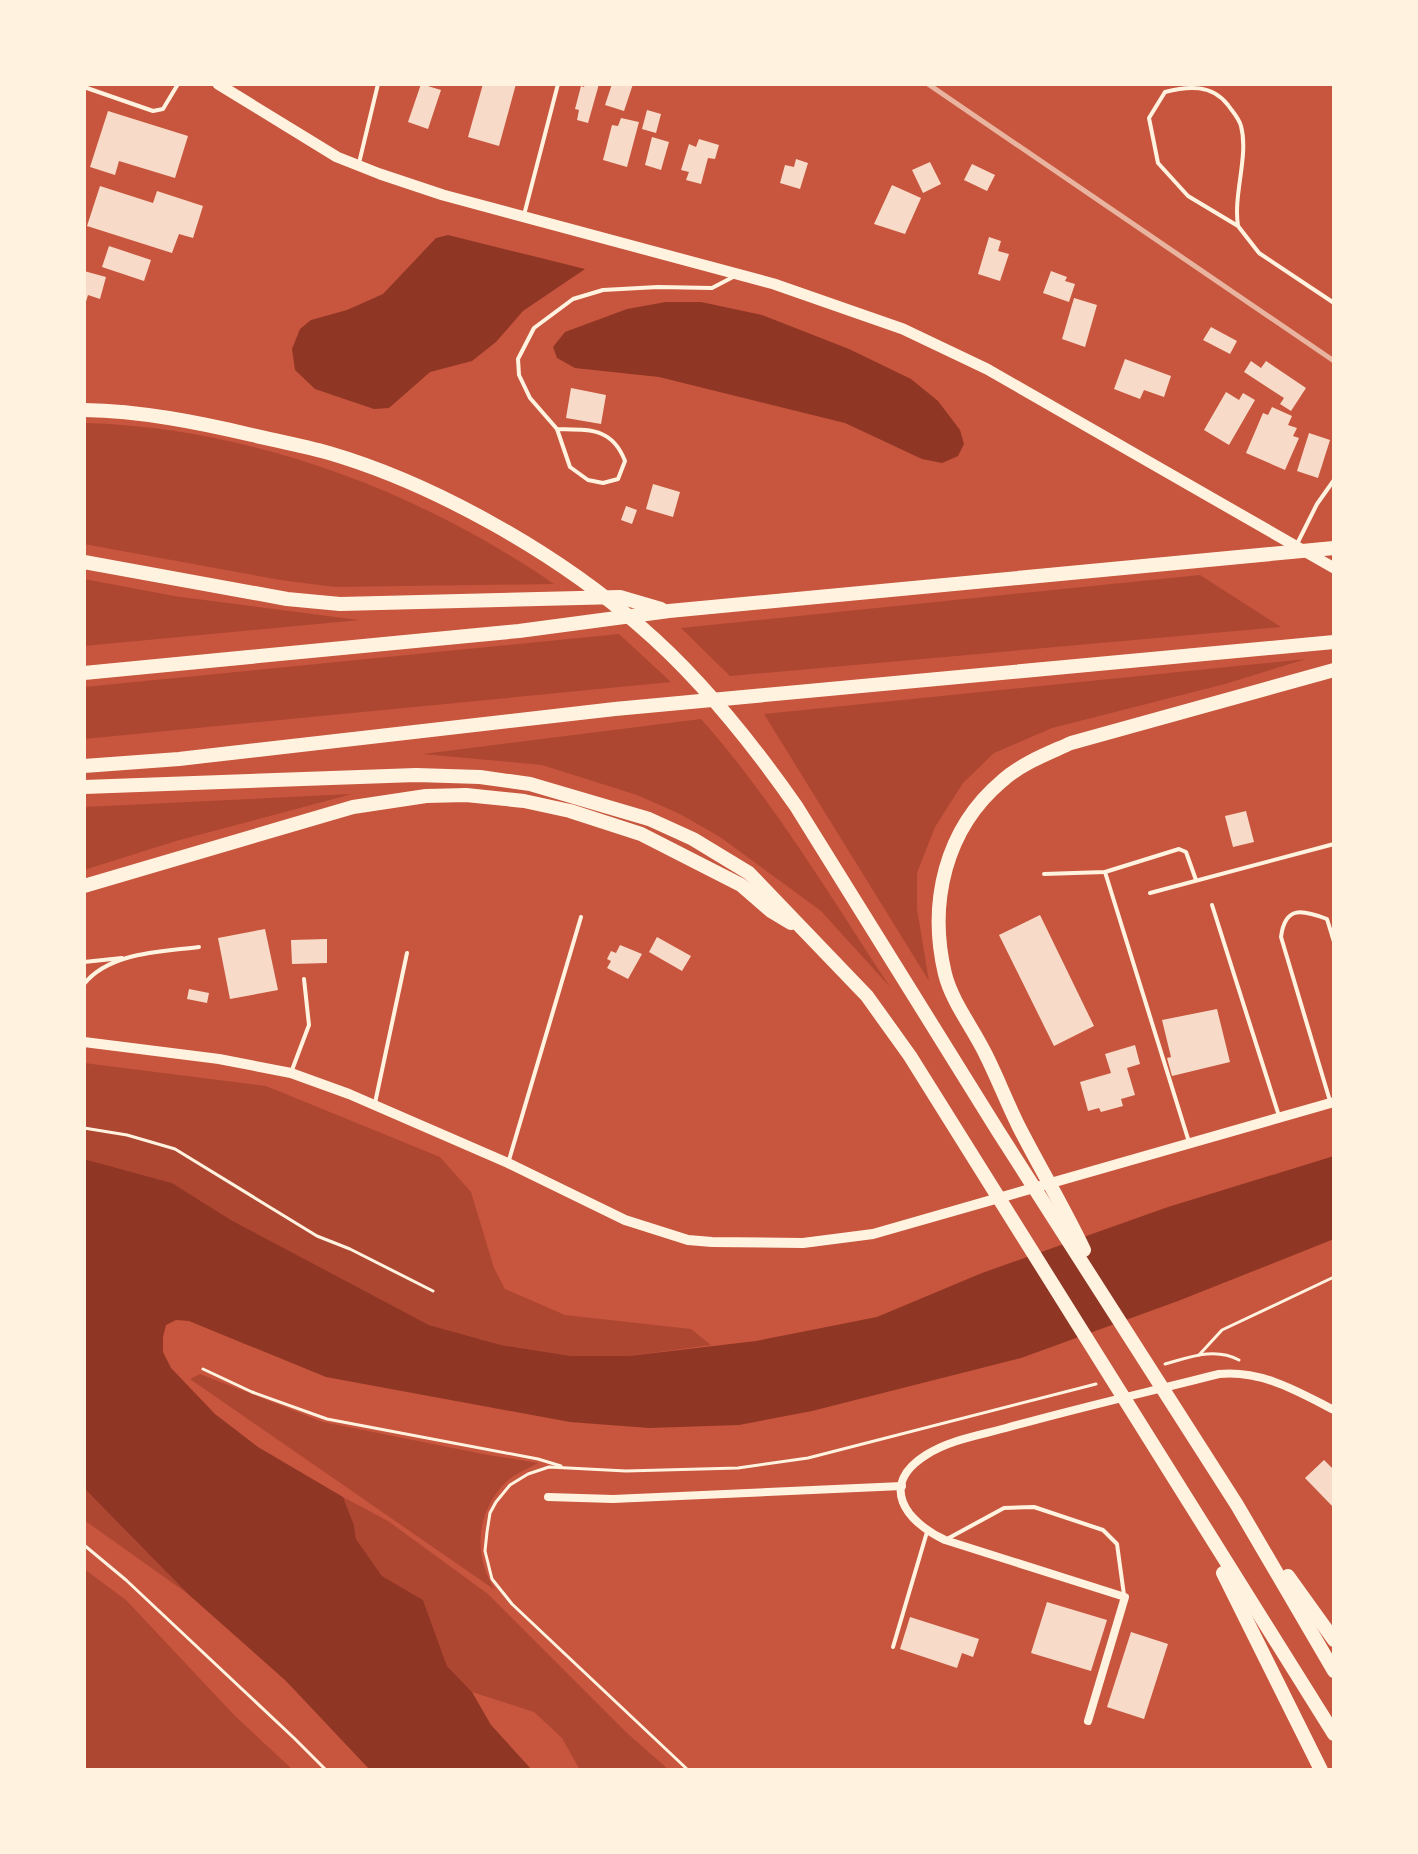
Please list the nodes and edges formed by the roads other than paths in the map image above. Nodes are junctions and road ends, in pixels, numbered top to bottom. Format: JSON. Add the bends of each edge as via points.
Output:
{"nodes":[{"id":1,"x":178,"y":84,"type":"edge"},
{"id":2,"x":218,"y":84,"type":"edge"},
{"id":3,"x":378,"y":84,"type":"edge"},
{"id":4,"x":558,"y":84,"type":"edge"},
{"id":5,"x":84,"y":87,"type":"edge"},
{"id":6,"x":358,"y":166,"type":"junction"},
{"id":7,"x":524,"y":217,"type":"junction"},
{"id":8,"x":1238,"y":226,"type":"junction"},
{"id":9,"x":739,"y":275,"type":"junction"},
{"id":10,"x":1334,"y":303,"type":"edge"},
{"id":11,"x":84,"y":410,"type":"edge"},
{"id":12,"x":557,"y":429,"type":"junction"},
{"id":13,"x":1334,"y":480,"type":"edge"},
{"id":14,"x":1296,"y":546,"type":"junction"},
{"id":15,"x":1334,"y":548,"type":"edge"},
{"id":16,"x":84,"y":562,"type":"edge"},
{"id":17,"x":1334,"y":568,"type":"edge"},
{"id":18,"x":669,"y":611,"type":"junction"},
{"id":19,"x":1334,"y":642,"type":"edge"},
{"id":20,"x":1334,"y":670,"type":"edge"},
{"id":21,"x":84,"y":673,"type":"edge"},
{"id":22,"x":84,"y":766,"type":"edge"},
{"id":23,"x":84,"y":787,"type":"edge"},
{"id":24,"x":1334,"y":844,"type":"edge"},
{"id":25,"x":1105,"y":872,"type":"junction"},
{"id":26,"x":1044,"y":874,"type":"dead end"},
{"id":27,"x":1196,"y":880,"type":"junction"},
{"id":28,"x":84,"y":886,"type":"edge"},
{"id":29,"x":1150,"y":893,"type":"dead end"},
{"id":30,"x":1212,"y":905,"type":"dead end"},
{"id":31,"x":581,"y":917,"type":"dead end"},
{"id":32,"x":808,"y":933,"type":"junction"},
{"id":33,"x":1334,"y":942,"type":"edge"},
{"id":34,"x":199,"y":947,"type":"dead end"},
{"id":35,"x":407,"y":953,"type":"dead end"},
{"id":36,"x":125,"y":958,"type":"junction"},
{"id":37,"x":84,"y":962,"type":"edge"},
{"id":38,"x":304,"y":979,"type":"dead end"},
{"id":39,"x":84,"y":984,"type":"edge"},
{"id":40,"x":84,"y":1042,"type":"edge"},
{"id":41,"x":291,"y":1073,"type":"junction"},
{"id":42,"x":1332,"y":1103,"type":"edge"},
{"id":43,"x":374,"y":1106,"type":"junction"},
{"id":44,"x":1280,"y":1118,"type":"junction"},
{"id":45,"x":1190,"y":1144,"type":"junction"},
{"id":46,"x":508,"y":1163,"type":"junction"},
{"id":47,"x":1104,"y":1294,"type":"junction"},
{"id":48,"x":1334,"y":1410,"type":"edge"},
{"id":49,"x":902,"y":1486,"type":"junction"},
{"id":50,"x":1179,"y":1487,"type":"junction"},
{"id":51,"x":548,"y":1497,"type":"dead end"},
{"id":52,"x":1237,"y":1505,"type":"junction"},
{"id":53,"x":927,"y":1532,"type":"junction"},
{"id":54,"x":945,"y":1540,"type":"junction"},
{"id":55,"x":1125,"y":1597,"type":"junction"},
{"id":56,"x":1334,"y":1640,"type":"edge"},
{"id":57,"x":893,"y":1647,"type":"dead end"},
{"id":58,"x":1334,"y":1671,"type":"edge"},
{"id":59,"x":1088,"y":1721,"type":"dead end"},
{"id":60,"x":1334,"y":1734,"type":"edge"},
{"id":61,"x":1321,"y":1770,"type":"edge"}],
"edges":[{"from":1,"to":5,"type":"lane","via":[[163,109],[153,111]]},
{"from":2,"to":6,"type":"main road"},
{"from":3,"to":6,"type":"lane"},
{"from":4,"to":7,"type":"lane"},
{"from":6,"to":7,"type":"main road"},
{"from":7,"to":9,"type":"main road"},
{"from":8,"to":8,"type":"lane","via":[[1188,196],[1158,163],[1149,118],[1165,92],[1180,88],[1220,94],[1241,124]]},
{"from":8,"to":10,"type":"lane","via":[[1259,253]]},
{"from":9,"to":12,"type":"lane","via":[[712,288],[603,290],[573,299],[534,328],[518,359],[519,375],[530,398]]},
{"from":9,"to":14,"type":"main road","via":[[903,329],[987,369]]},
{"from":11,"to":47,"type":"highway","via":[[204,423],[330,454],[386,474],[518,540],[642,628],[765,761]]},
{"from":12,"to":12,"type":"lane","via":[[570,467],[588,480],[618,479],[625,461],[619,446],[606,435]]},
{"from":13,"to":14,"type":"lane"},
{"from":14,"to":17,"type":"main road"},
{"from":15,"to":18,"type":"highway"},
{"from":16,"to":18,"type":"highway","via":[[340,604],[620,597]]},
{"from":18,"to":21,"type":"highway","via":[[519,631]]},
{"from":19,"to":22,"type":"highway","via":[[615,709]]},
{"from":20,"to":47,"type":"highway","via":[[1071,743],[1018,769],[979,803],[943,872],[938,914],[945,975]]},
{"from":23,"to":32,"type":"highway","via":[[416,775],[530,784],[649,819],[693,839],[749,873]]},
{"from":24,"to":27,"type":"lane"},
{"from":25,"to":26,"type":"lane"},
{"from":25,"to":27,"type":"lane","via":[[1179,849],[1186,852]]},
{"from":25,"to":45,"type":"lane"},
{"from":27,"to":29,"type":"lane"},
{"from":28,"to":32,"type":"highway","via":[[353,807],[466,795],[570,811],[641,834],[741,885]]},
{"from":30,"to":44,"type":"lane"},
{"from":31,"to":46,"type":"lane"},
{"from":32,"to":50,"type":"highway","via":[[867,996],[910,1056]]},
{"from":33,"to":42,"type":"lane","via":[[1327,919],[1305,910],[1283,923],[1281,937]]},
{"from":34,"to":36,"type":"lane"},
{"from":35,"to":43,"type":"lane"},
{"from":36,"to":37,"type":"lane"},
{"from":36,"to":39,"type":"lane"},
{"from":38,"to":41,"type":"lane","via":[[309,1025]]},
{"from":40,"to":41,"type":"street"},
{"from":41,"to":43,"type":"street"},
{"from":42,"to":44,"type":"street"},
{"from":43,"to":46,"type":"street"},
{"from":44,"to":45,"type":"street"},
{"from":45,"to":46,"type":"street","via":[[873,1234],[803,1243],[688,1240],[625,1220]]},
{"from":47,"to":52,"type":"highway"},
{"from":48,"to":49,"type":"street","via":[[1272,1380],[1237,1372],[1219,1374],[942,1446],[915,1463]]},
{"from":49,"to":51,"type":"street","via":[[613,1499]]},
{"from":49,"to":53,"type":"street","via":[[910,1517]]},
{"from":50,"to":60,"type":"highway"},
{"from":50,"to":61,"type":"highway"},
{"from":52,"to":56,"type":"highway"},
{"from":52,"to":58,"type":"highway"},
{"from":53,"to":54,"type":"street"},
{"from":53,"to":57,"type":"lane"},
{"from":54,"to":55,"type":"street"},
{"from":54,"to":55,"type":"lane","via":[[1004,1508],[1034,1507],[1103,1530],[1117,1544]]},
{"from":55,"to":59,"type":"street"}]}
